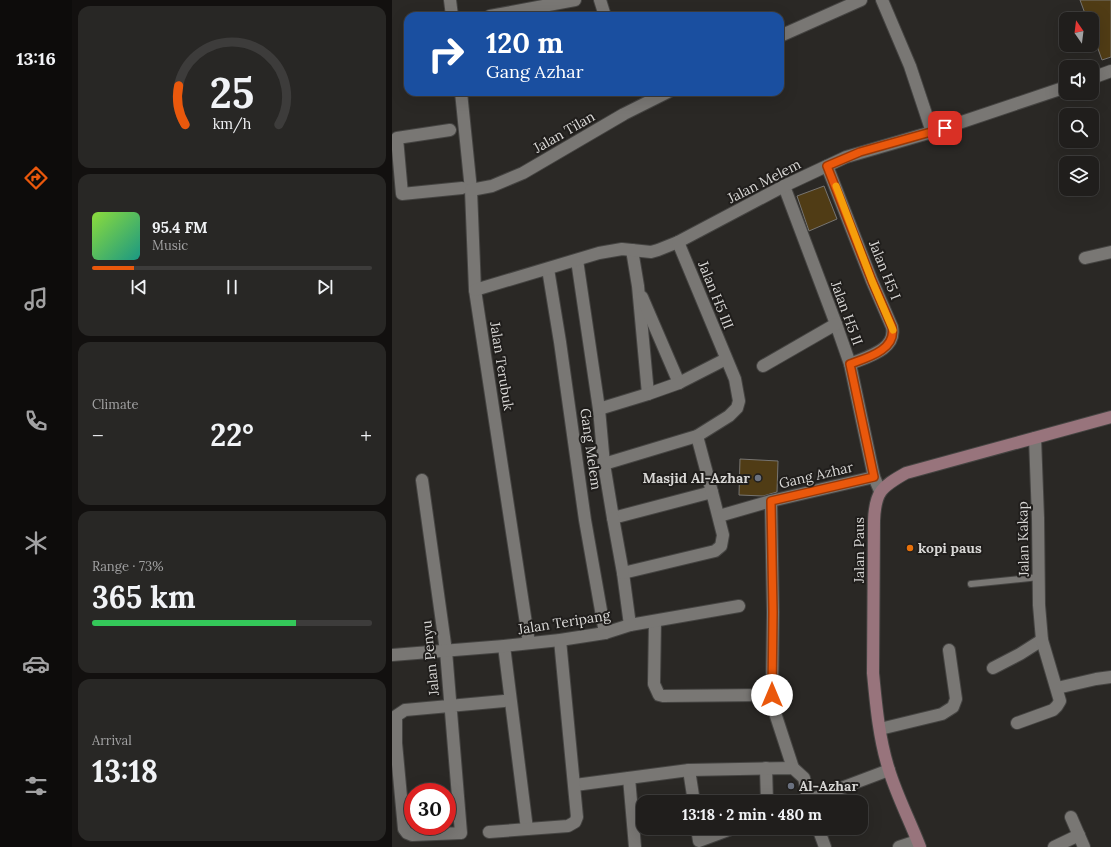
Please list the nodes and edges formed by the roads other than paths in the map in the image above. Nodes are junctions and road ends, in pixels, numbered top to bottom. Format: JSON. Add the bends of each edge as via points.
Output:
{"nodes":[{"id":1,"x":450,"y":0,"type":"edge"},
{"id":2,"x":575,"y":0,"type":"edge"},
{"id":3,"x":600,"y":0,"type":"edge"},
{"id":4,"x":861,"y":0,"type":"edge"},
{"id":5,"x":882,"y":0,"type":"edge"},
{"id":6,"x":452,"y":12,"type":"edge"},
{"id":7,"x":511,"y":12,"type":"edge"},
{"id":8,"x":604,"y":12,"type":"edge"},
{"id":9,"x":784,"y":34,"type":"edge"},
{"id":10,"x":1111,"y":71,"type":"edge"},
{"id":11,"x":1099,"y":75,"type":"edge"},
{"id":12,"x":1059,"y":89,"type":"edge"},
{"id":13,"x":461,"y":96,"type":"edge"},
{"id":14,"x":660,"y":96,"type":"edge"},
{"id":15,"x":450,"y":130,"type":"dead end"},
{"id":16,"x":932,"y":132,"type":"junction"},
{"id":17,"x":394,"y":138,"type":"edge"},
{"id":18,"x":827,"y":166,"type":"junction"},
{"id":19,"x":784,"y":186,"type":"junction"},
{"id":20,"x":467,"y":189,"type":"junction"},
{"id":21,"x":397,"y":195,"type":"edge"},
{"id":22,"x":678,"y":242,"type":"junction"},
{"id":23,"x":632,"y":250,"type":"junction"},
{"id":24,"x":1111,"y":252,"type":"edge"},
{"id":25,"x":1085,"y":258,"type":"dead end"},
{"id":26,"x":578,"y":260,"type":"junction"},
{"id":27,"x":548,"y":269,"type":"junction"},
{"id":28,"x":638,"y":286,"type":"junction"},
{"id":29,"x":475,"y":290,"type":"junction"},
{"id":30,"x":836,"y":324,"type":"junction"},
{"id":31,"x":726,"y":359,"type":"junction"},
{"id":32,"x":850,"y":364,"type":"junction"},
{"id":33,"x":763,"y":366,"type":"dead end"},
{"id":34,"x":679,"y":383,"type":"junction"},
{"id":35,"x":648,"y":394,"type":"junction"},
{"id":36,"x":598,"y":409,"type":"junction"},
{"id":37,"x":1111,"y":417,"type":"edge"},
{"id":38,"x":697,"y":436,"type":"junction"},
{"id":39,"x":1035,"y":438,"type":"junction"},
{"id":40,"x":604,"y":464,"type":"junction"},
{"id":41,"x":874,"y":477,"type":"junction"},
{"id":42,"x":422,"y":480,"type":"dead end"},
{"id":43,"x":880,"y":491,"type":"junction"},
{"id":44,"x":712,"y":492,"type":"junction"},
{"id":45,"x":771,"y":501,"type":"junction"},
{"id":46,"x":719,"y":516,"type":"junction"},
{"id":47,"x":613,"y":518,"type":"junction"},
{"id":48,"x":623,"y":573,"type":"junction"},
{"id":49,"x":1039,"y":577,"type":"junction"},
{"id":50,"x":971,"y":584,"type":"dead end"},
{"id":51,"x":739,"y":606,"type":"dead end"},
{"id":52,"x":655,"y":621,"type":"junction"},
{"id":53,"x":630,"y":626,"type":"junction"},
{"id":54,"x":605,"y":633,"type":"junction"},
{"id":55,"x":560,"y":640,"type":"junction"},
{"id":56,"x":1042,"y":640,"type":"junction"},
{"id":57,"x":529,"y":644,"type":"junction"},
{"id":58,"x":504,"y":646,"type":"junction"},
{"id":59,"x":949,"y":650,"type":"dead end"},
{"id":60,"x":446,"y":651,"type":"junction"},
{"id":61,"x":392,"y":655,"type":"edge"},
{"id":62,"x":993,"y":668,"type":"dead end"},
{"id":63,"x":1111,"y":676,"type":"edge"},
{"id":64,"x":1056,"y":688,"type":"junction"},
{"id":65,"x":504,"y":701,"type":"dead end"},
{"id":66,"x":451,"y":705,"type":"junction"},
{"id":67,"x":776,"y":716,"type":"dead end"},
{"id":68,"x":1017,"y":723,"type":"dead end"},
{"id":69,"x":880,"y":729,"type":"junction"},
{"id":70,"x":394,"y":743,"type":"edge"},
{"id":71,"x":766,"y":768,"type":"junction"},
{"id":72,"x":793,"y":768,"type":"junction"},
{"id":73,"x":689,"y":770,"type":"junction"},
{"id":74,"x":889,"y":770,"type":"junction"},
{"id":75,"x":629,"y":778,"type":"junction"},
{"id":76,"x":575,"y":785,"type":"junction"},
{"id":77,"x":693,"y":795,"type":"edge"},
{"id":78,"x":767,"y":795,"type":"edge"},
{"id":79,"x":806,"y":795,"type":"edge"},
{"id":80,"x":825,"y":795,"type":"edge"},
{"id":81,"x":397,"y":798,"type":"edge"},
{"id":82,"x":1071,"y":817,"type":"dead end"},
{"id":83,"x":527,"y":829,"type":"junction"},
{"id":84,"x":489,"y":832,"type":"dead end"},
{"id":85,"x":719,"y":835,"type":"edge"},
{"id":86,"x":821,"y":835,"type":"edge"},
{"id":87,"x":1079,"y":835,"type":"junction"},
{"id":88,"x":700,"y":844,"type":"edge"},
{"id":89,"x":919,"y":844,"type":"edge"},
{"id":90,"x":635,"y":847,"type":"edge"},
{"id":91,"x":825,"y":847,"type":"edge"},
{"id":92,"x":899,"y":847,"type":"edge"},
{"id":93,"x":1054,"y":847,"type":"edge"},
{"id":94,"x":1084,"y":847,"type":"edge"}],
"edges":[{"from":1,"to":6,"type":"street"},
{"from":2,"to":7,"type":"street"},
{"from":3,"to":8,"type":"street"},
{"from":4,"to":9,"type":"street"},
{"from":5,"to":16,"type":"street","via":[[910,66]]},
{"from":10,"to":11,"type":"street"},
{"from":12,"to":16,"type":"street","name":"Jalan Melem"},
{"from":13,"to":20,"type":"street","name":"Jalan Terubuk"},
{"from":14,"to":20,"type":"street","name":"Jalan Tilan","via":[[624,114],[524,173],[492,186]]},
{"from":15,"to":17,"type":"street"},
{"from":16,"to":18,"type":"street","name":"Jalan Melem","via":[[860,152]]},
{"from":17,"to":21,"type":"street"},
{"from":18,"to":19,"type":"street","name":"Jalan Melem"},
{"from":18,"to":32,"type":"street","name":"Jalan H5 I","via":[[894,333],[890,343],[885,347]]},
{"from":19,"to":22,"type":"street","name":"Jalan Melem"},
{"from":19,"to":30,"type":"street","name":"Jalan H5 II"},
{"from":20,"to":21,"type":"street","name":"Jalan Tilan"},
{"from":20,"to":29,"type":"street","name":"Jalan Terubuk"},
{"from":22,"to":23,"type":"street","name":"Jalan Melem","via":[[651,252]]},
{"from":22,"to":31,"type":"street","name":"Jalan H5 III"},
{"from":23,"to":26,"type":"street","name":"Jalan Melem","via":[[610,250]]},
{"from":23,"to":28,"type":"street"},
{"from":24,"to":25,"type":"street"},
{"from":26,"to":27,"type":"street","name":"Jalan Melem"},
{"from":26,"to":36,"type":"street"},
{"from":27,"to":29,"type":"street","name":"Jalan Melem"},
{"from":27,"to":54,"type":"street","name":"Gang Melem","via":[[585,520]]},
{"from":28,"to":34,"type":"street"},
{"from":28,"to":35,"type":"street"},
{"from":29,"to":57,"type":"street","name":"Jalan Terubuk"},
{"from":30,"to":32,"type":"street","name":"Jalan H5 II"},
{"from":30,"to":33,"type":"street"},
{"from":31,"to":34,"type":"street"},
{"from":31,"to":38,"type":"street","name":"Jalan H5 III","via":[[735,379],[739,401],[737,408]]},
{"from":32,"to":41,"type":"street","name":"Jalan H5 II"},
{"from":34,"to":35,"type":"street"},
{"from":35,"to":36,"type":"street"},
{"from":36,"to":40,"type":"street"},
{"from":37,"to":39,"type":"main road"},
{"from":38,"to":40,"type":"street"},
{"from":38,"to":44,"type":"street"},
{"from":39,"to":43,"type":"main road","via":[[906,473]]},
{"from":39,"to":49,"type":"street","name":"Jalan Kakap"},
{"from":40,"to":47,"type":"street"},
{"from":41,"to":43,"type":"street","name":"Jalan H5 II"},
{"from":41,"to":45,"type":"street","name":"Gang Azhar"},
{"from":42,"to":60,"type":"street","name":"Jalan Penyu"},
{"from":43,"to":69,"type":"main road","name":"Jalan Paus","via":[[874,521],[873,673]]},
{"from":44,"to":46,"type":"street"},
{"from":44,"to":47,"type":"street"},
{"from":45,"to":46,"type":"street","name":"Gang Azhar"},
{"from":45,"to":52,"type":"street","via":[[772,695],[659,695],[654,684]]},
{"from":46,"to":48,"type":"street","via":[[724,538],[721,546],[715,550]]},
{"from":47,"to":48,"type":"street"},
{"from":48,"to":53,"type":"street"},
{"from":49,"to":50,"type":"lane"},
{"from":49,"to":56,"type":"street","name":"Jalan Kakap"},
{"from":51,"to":52,"type":"street","name":"Jalan Teripang"},
{"from":52,"to":53,"type":"street","name":"Jalan Teripang"},
{"from":53,"to":54,"type":"street","name":"Jalan Teripang"},
{"from":54,"to":55,"type":"street","name":"Jalan Teripang"},
{"from":55,"to":57,"type":"street","name":"Jalan Teripang"},
{"from":55,"to":76,"type":"street"},
{"from":56,"to":62,"type":"street"},
{"from":56,"to":64,"type":"street","name":"Jalan Kakap"},
{"from":57,"to":58,"type":"street","name":"Jalan Teripang"},
{"from":58,"to":60,"type":"street","name":"Jalan Teripang"},
{"from":58,"to":83,"type":"street"},
{"from":59,"to":69,"type":"street","via":[[956,699],[953,707],[942,714]]},
{"from":60,"to":61,"type":"street","name":"Jalan Teripang"},
{"from":60,"to":66,"type":"street","name":"Jalan Penyu"},
{"from":63,"to":64,"type":"street"},
{"from":64,"to":68,"type":"street","name":"Jalan Kakap","via":[[1060,701],[1058,706]]},
{"from":65,"to":66,"type":"street"},
{"from":66,"to":70,"type":"street","via":[[401,712],[395,718]]},
{"from":66,"to":81,"type":"street","name":"Jalan Penyu","via":[[461,833],[409,834],[404,829]]},
{"from":67,"to":72,"type":"street"},
{"from":69,"to":74,"type":"main road","name":"Jalan Paus"},
{"from":70,"to":81,"type":"street"},
{"from":71,"to":72,"type":"street"},
{"from":71,"to":73,"type":"street"},
{"from":71,"to":78,"type":"street"},
{"from":72,"to":79,"type":"street","via":[[804,778]]},
{"from":73,"to":75,"type":"street"},
{"from":73,"to":77,"type":"street"},
{"from":74,"to":80,"type":"street"},
{"from":74,"to":89,"type":"main road","name":"Jalan Paus"},
{"from":75,"to":76,"type":"street"},
{"from":75,"to":90,"type":"street"},
{"from":76,"to":83,"type":"street","via":[[578,817],[572,824]]},
{"from":82,"to":87,"type":"street"},
{"from":83,"to":84,"type":"street"},
{"from":85,"to":88,"type":"street"},
{"from":86,"to":91,"type":"street"},
{"from":87,"to":93,"type":"street"},
{"from":87,"to":94,"type":"street"},
{"from":89,"to":92,"type":"street"}]}
